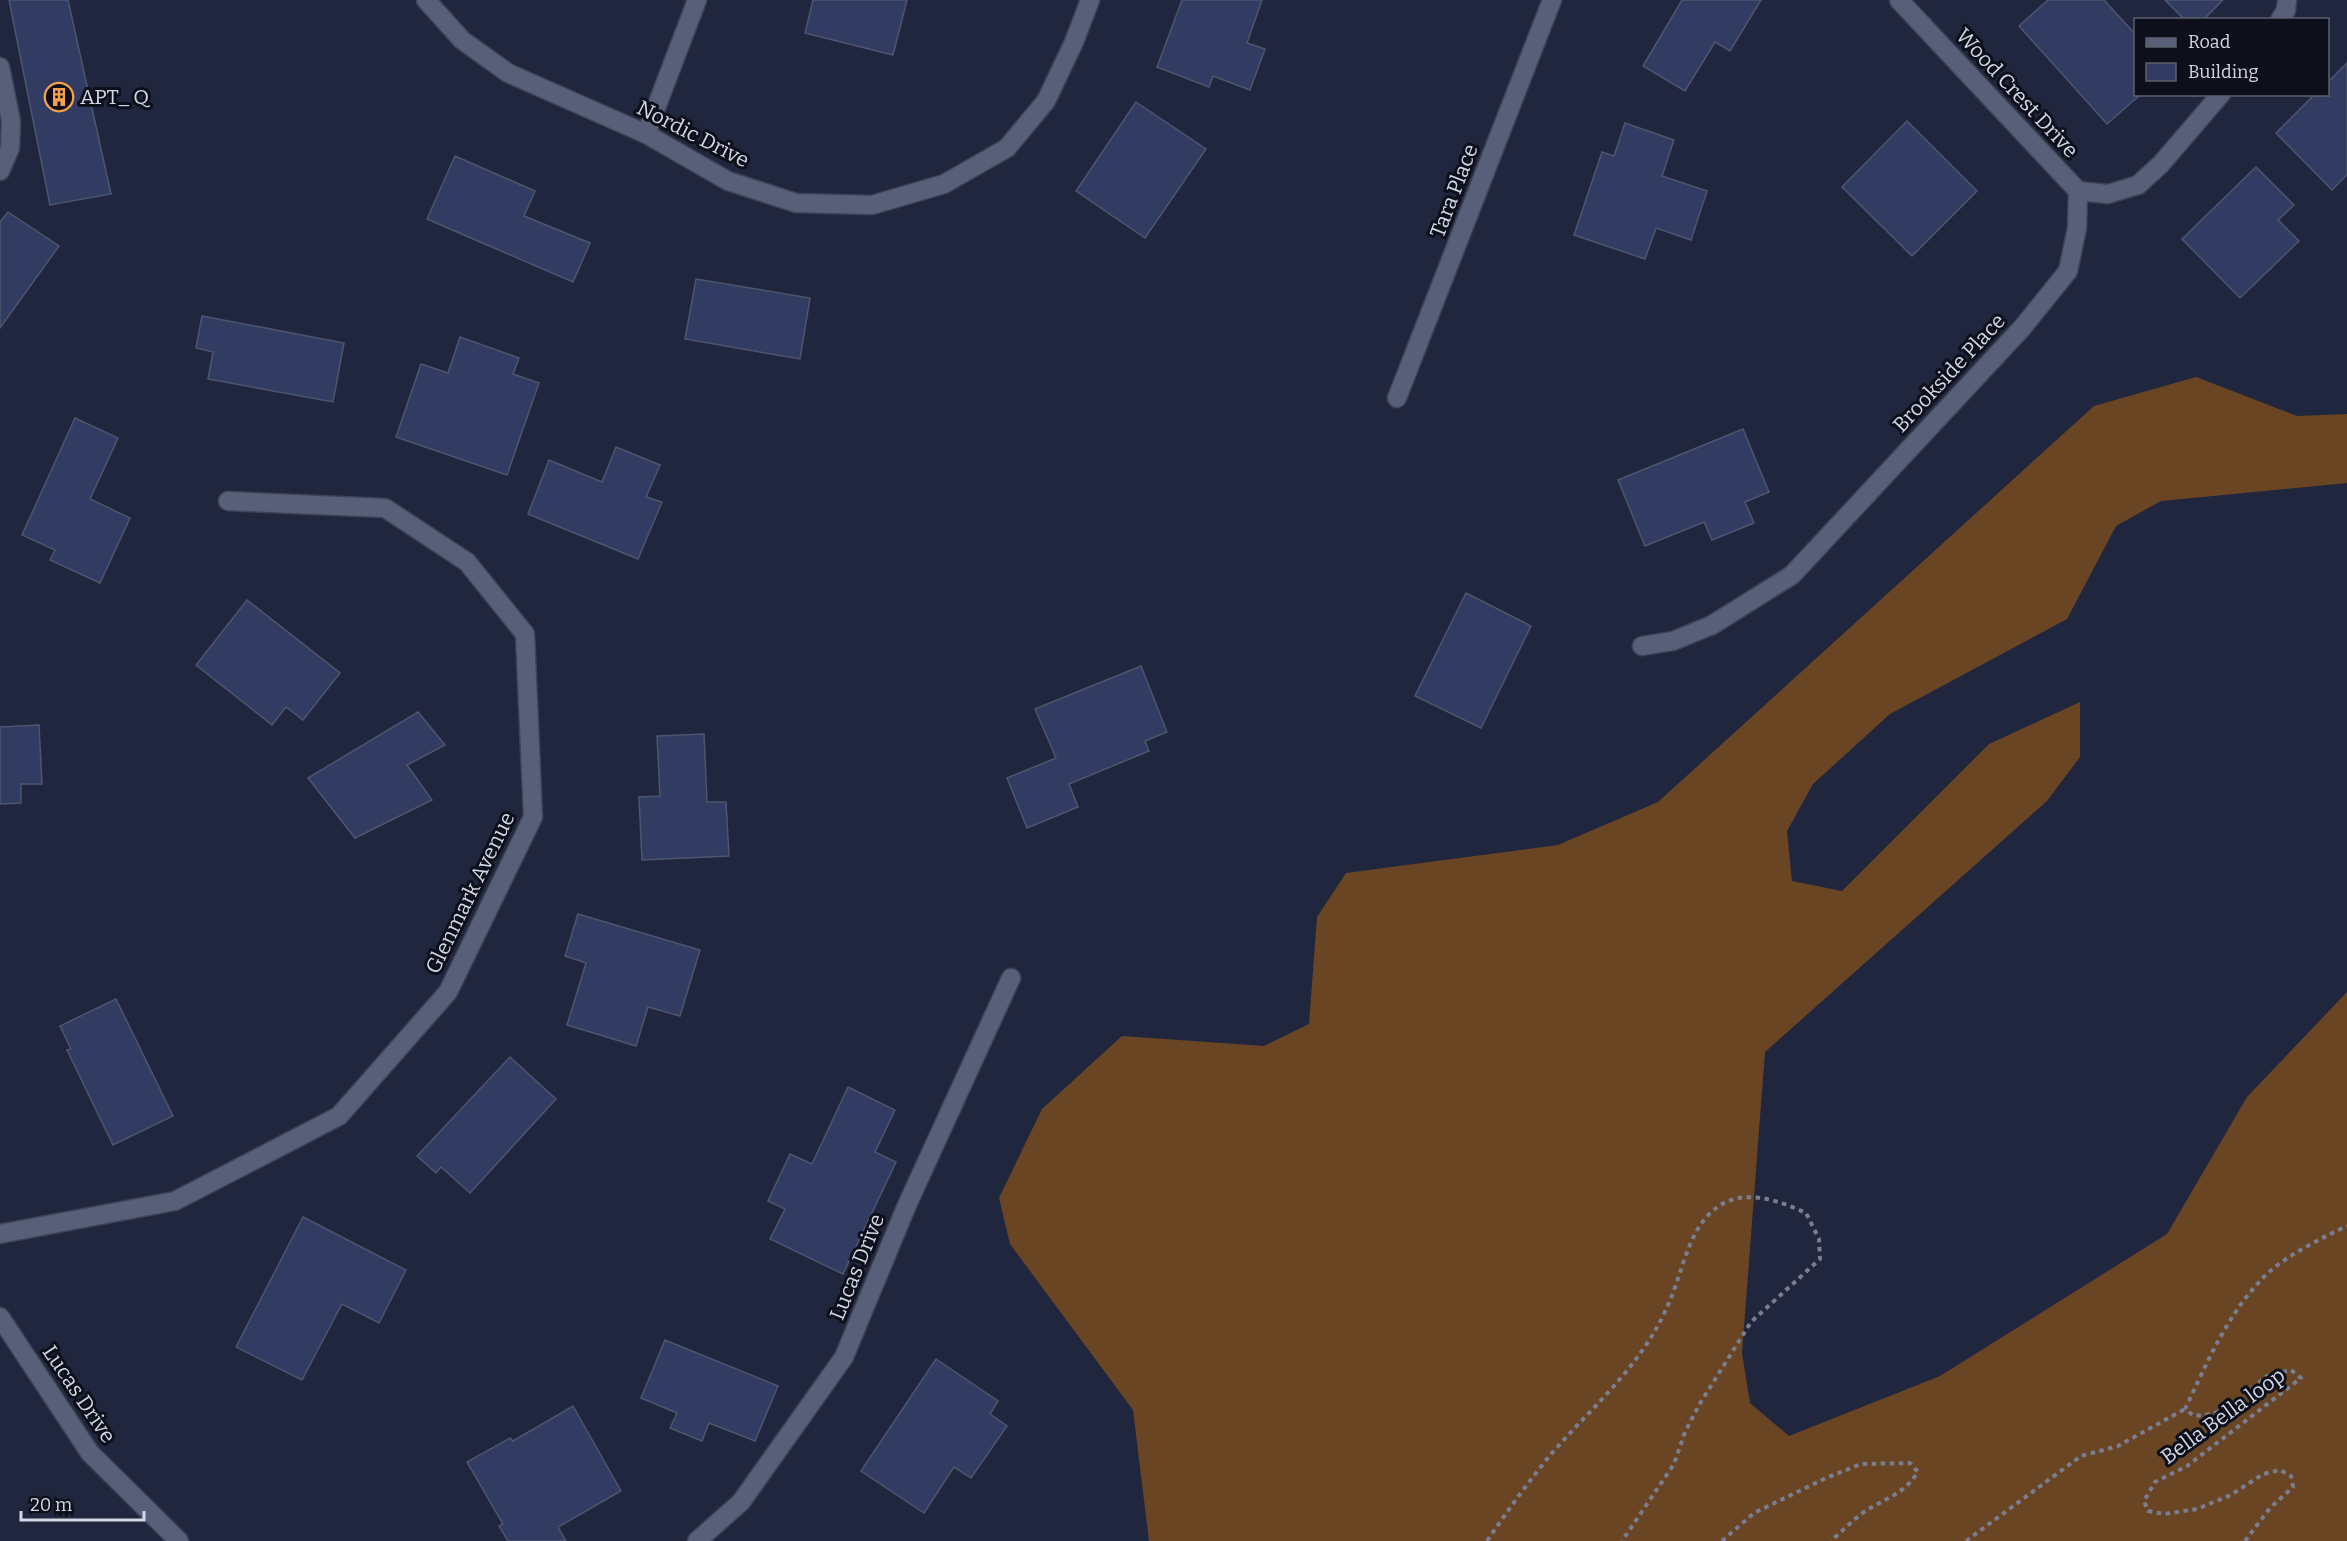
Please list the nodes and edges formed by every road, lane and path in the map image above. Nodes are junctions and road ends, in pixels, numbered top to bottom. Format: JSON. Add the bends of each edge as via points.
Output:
{"nodes":[{"id":1,"x":426,"y":0,"type":"edge"},
{"id":2,"x":697,"y":0,"type":"edge"},
{"id":3,"x":1090,"y":0,"type":"edge"},
{"id":4,"x":1552,"y":0,"type":"edge"},
{"id":5,"x":1899,"y":0,"type":"edge"},
{"id":6,"x":2287,"y":0,"type":"edge"},
{"id":7,"x":2281,"y":18,"type":"edge"},
{"id":8,"x":0,"y":67,"type":"edge"},
{"id":9,"x":2219,"y":96,"type":"edge"},
{"id":10,"x":646,"y":134,"type":"junction"},
{"id":11,"x":0,"y":171,"type":"edge"},
{"id":12,"x":2078,"y":191,"type":"junction"},
{"id":13,"x":1397,"y":398,"type":"dead end"},
{"id":14,"x":228,"y":501,"type":"dead end"},
{"id":15,"x":1642,"y":646,"type":"dead end"},
{"id":16,"x":1011,"y":978,"type":"dead end"},
{"id":17,"x":2347,"y":1226,"type":"edge"},
{"id":18,"x":0,"y":1234,"type":"edge"},
{"id":19,"x":0,"y":1317,"type":"edge"},
{"id":20,"x":2185,"y":1409,"type":"junction"},
{"id":21,"x":179,"y":1541,"type":"edge"},
{"id":22,"x":697,"y":1541,"type":"edge"},
{"id":23,"x":1487,"y":1541,"type":"edge"},
{"id":24,"x":1623,"y":1541,"type":"edge"},
{"id":25,"x":1722,"y":1541,"type":"edge"},
{"id":26,"x":1832,"y":1541,"type":"edge"},
{"id":27,"x":1966,"y":1541,"type":"edge"},
{"id":28,"x":2245,"y":1541,"type":"edge"}],
"edges":[{"from":1,"to":10,"type":"street","name":"Nordic Drive","via":[[462,40],[508,73]]},
{"from":2,"to":10,"type":"street"},
{"from":3,"to":10,"type":"street","name":"Nordic Drive","via":[[1046,101],[1007,148],[944,184],[872,205],[796,203],[728,181]]},
{"from":4,"to":13,"type":"street","name":"Tara Place"},
{"from":5,"to":12,"type":"street","name":"Wood Crest Drive"},
{"from":6,"to":7,"type":"street"},
{"from":8,"to":11,"type":"street","via":[[11,121],[10,148]]},
{"from":9,"to":12,"type":"street","via":[[2138,185],[2108,194]]},
{"from":12,"to":15,"type":"street","name":"Brookside Place","via":[[2077,228],[2068,271],[2022,328],[1792,575],[1712,625],[1673,640]]},
{"from":14,"to":18,"type":"street","name":"Glenmark Avenue","via":[[385,508],[467,562],[525,634],[533,817],[448,992],[339,1116],[175,1201]]},
{"from":16,"to":22,"type":"street","name":"Lucas Drive","via":[[907,1205],[844,1357],[741,1502]]},
{"from":17,"to":20,"type":"path","name":"Bella Bella loop","via":[[2324,1236],[2269,1272],[2217,1340]]},
{"from":19,"to":21,"type":"street","name":"Lucas Drive","via":[[90,1453]]},
{"from":20,"to":27,"type":"path","via":[[2118,1446],[2081,1456]]},
{"from":20,"to":28,"type":"path","name":"Bella Bella loop","via":[[2194,1416],[2212,1414],[2231,1405],[2267,1376],[2291,1370],[2301,1378],[2187,1466],[2155,1482],[2144,1501],[2148,1511],[2164,1514],[2197,1509],[2231,1495],[2263,1473],[2280,1470],[2291,1476],[2293,1487],[2270,1508]]},
{"from":23,"to":24,"type":"path","via":[[1552,1453],[1632,1365],[1670,1301],[1695,1233],[1715,1208],[1737,1199],[1763,1197],[1806,1213],[1819,1239],[1820,1259],[1751,1322],[1685,1432],[1674,1464]]},
{"from":25,"to":26,"type":"path","via":[[1754,1513],[1826,1478],[1861,1464],[1910,1463],[1918,1472],[1911,1484],[1862,1514]]}]}
